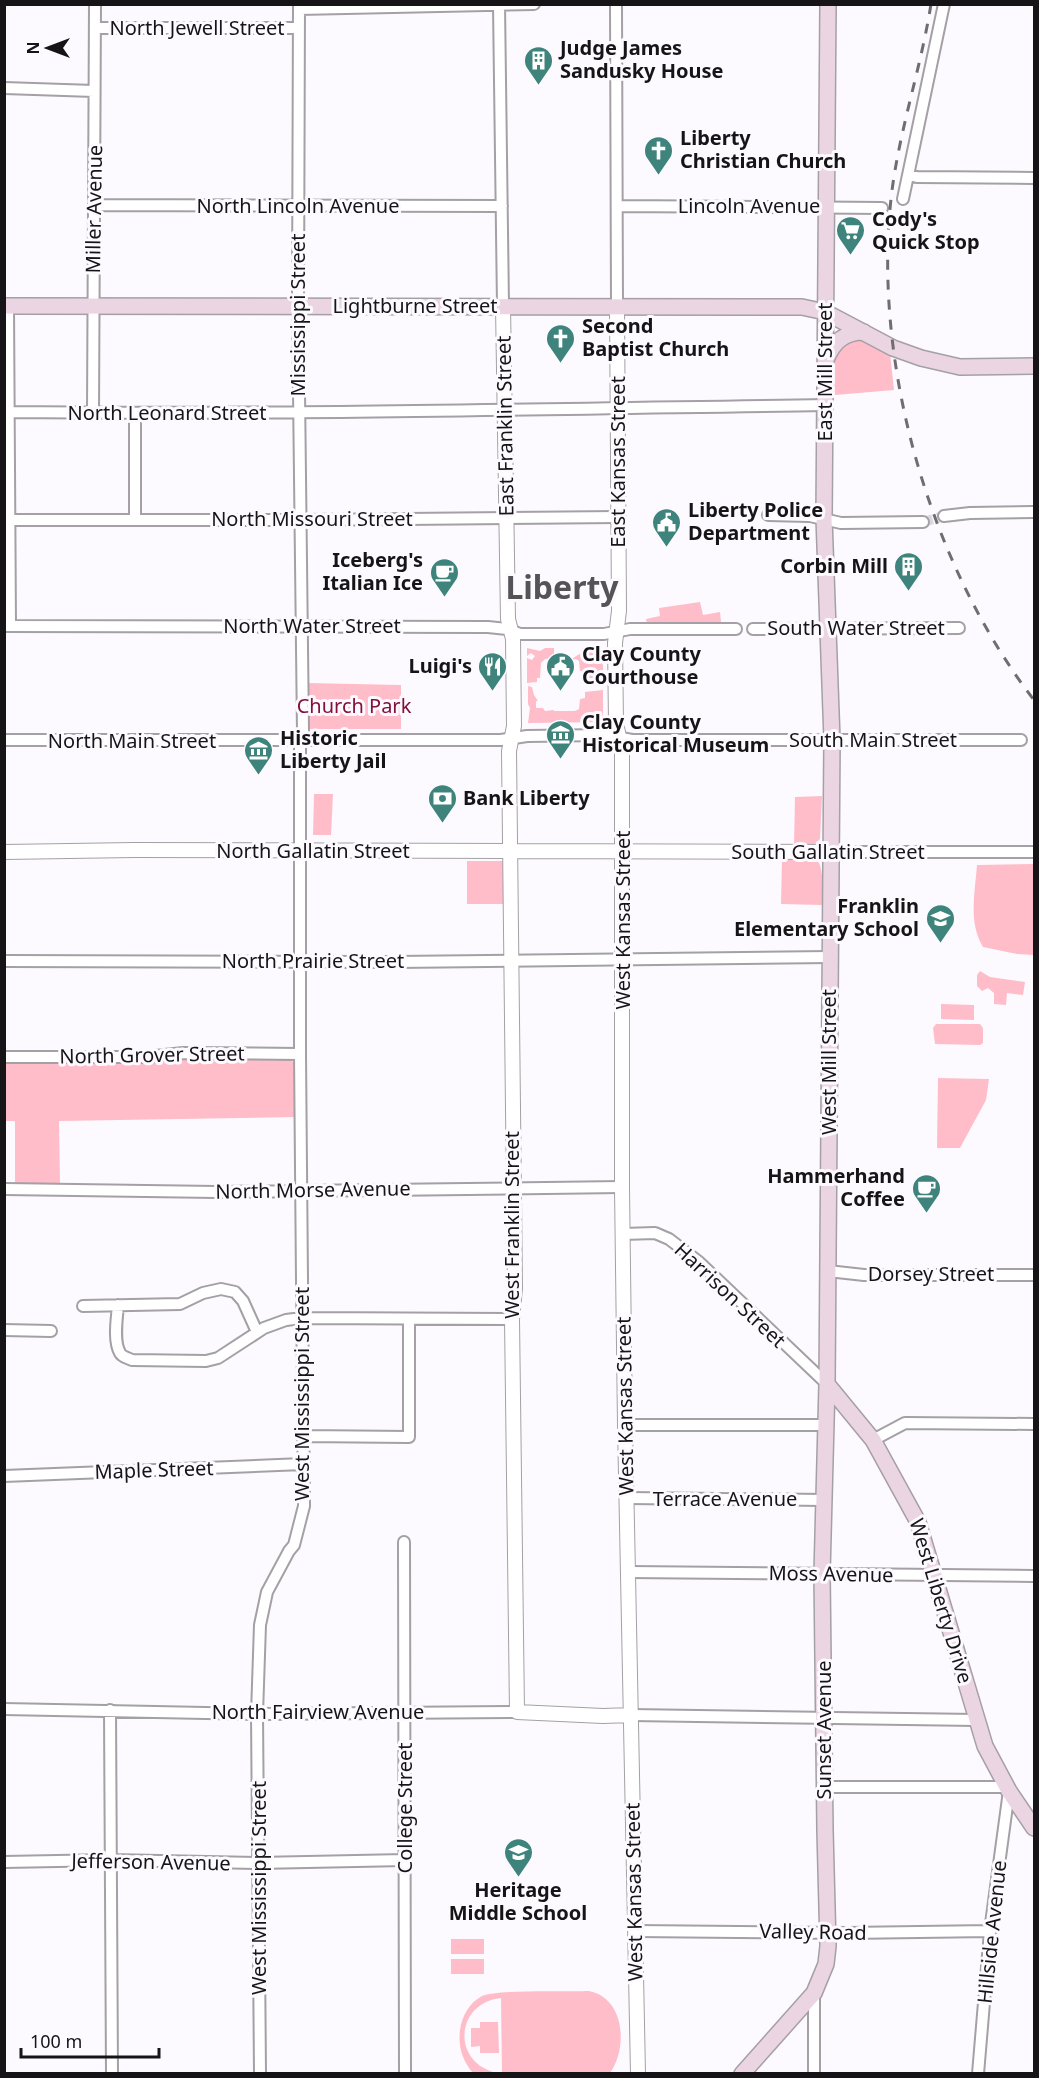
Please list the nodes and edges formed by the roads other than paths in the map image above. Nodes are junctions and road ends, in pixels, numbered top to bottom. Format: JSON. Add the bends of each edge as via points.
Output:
{"nodes":[{"id":1,"x":95,"y":4,"type":"edge"},
{"id":2,"x":534,"y":4,"type":"edge"},
{"id":3,"x":616,"y":4,"type":"edge"},
{"id":4,"x":828,"y":4,"type":"edge"},
{"id":5,"x":944,"y":4,"type":"edge"},
{"id":6,"x":499,"y":5,"type":"edge"},
{"id":7,"x":299,"y":7,"type":"edge"},
{"id":8,"x":95,"y":28,"type":"junction"},
{"id":9,"x":299,"y":28,"type":"junction"},
{"id":10,"x":4,"y":88,"type":"edge"},
{"id":11,"x":94,"y":91,"type":"junction"},
{"id":12,"x":909,"y":175,"type":"junction"},
{"id":13,"x":1035,"y":178,"type":"edge"},
{"id":14,"x":903,"y":199,"type":"dead end"},
{"id":15,"x":94,"y":205,"type":"junction"},
{"id":16,"x":297,"y":205,"type":"junction"},
{"id":17,"x":502,"y":206,"type":"junction"},
{"id":18,"x":616,"y":206,"type":"junction"},
{"id":19,"x":825,"y":206,"type":"junction"},
{"id":20,"x":882,"y":208,"type":"dead end"},
{"id":21,"x":6,"y":306,"type":"edge"},
{"id":22,"x":93,"y":306,"type":"junction"},
{"id":23,"x":298,"y":306,"type":"junction"},
{"id":24,"x":503,"y":306,"type":"junction"},
{"id":25,"x":617,"y":306,"type":"junction"},
{"id":26,"x":825,"y":312,"type":"junction"},
{"id":27,"x":864,"y":332,"type":"junction"},
{"id":28,"x":825,"y":360,"type":"junction"},
{"id":29,"x":1035,"y":366,"type":"edge"},
{"id":30,"x":826,"y":405,"type":"junction"},
{"id":31,"x":618,"y":409,"type":"junction"},
{"id":32,"x":504,"y":411,"type":"junction"},
{"id":33,"x":6,"y":412,"type":"edge"},
{"id":34,"x":93,"y":413,"type":"junction"},
{"id":35,"x":135,"y":413,"type":"junction"},
{"id":36,"x":299,"y":413,"type":"junction"},
{"id":37,"x":1035,"y":512,"type":"edge"},
{"id":38,"x":768,"y":515,"type":"dead end"},
{"id":39,"x":944,"y":516,"type":"tunnel mouth"},
{"id":40,"x":619,"y":517,"type":"junction"},
{"id":41,"x":507,"y":518,"type":"junction"},
{"id":42,"x":824,"y":518,"type":"junction"},
{"id":43,"x":7,"y":520,"type":"edge"},
{"id":44,"x":135,"y":520,"type":"junction"},
{"id":45,"x":300,"y":520,"type":"junction"},
{"id":46,"x":924,"y":522,"type":"tunnel mouth"},
{"id":47,"x":7,"y":626,"type":"edge"},
{"id":48,"x":300,"y":626,"type":"junction"},
{"id":49,"x":753,"y":628,"type":"dead end"},
{"id":50,"x":828,"y":628,"type":"junction"},
{"id":51,"x":959,"y":628,"type":"dead end"},
{"id":52,"x":736,"y":629,"type":"dead end"},
{"id":53,"x":510,"y":630,"type":"junction"},
{"id":54,"x":617,"y":630,"type":"junction"},
{"id":55,"x":511,"y":739,"type":"junction"},
{"id":56,"x":618,"y":739,"type":"junction"},
{"id":57,"x":4,"y":740,"type":"edge"},
{"id":58,"x":832,"y":740,"type":"junction"},
{"id":59,"x":1021,"y":740,"type":"dead end"},
{"id":60,"x":300,"y":741,"type":"junction"},
{"id":61,"x":300,"y":851,"type":"junction"},
{"id":62,"x":511,"y":851,"type":"junction"},
{"id":63,"x":622,"y":851,"type":"junction"},
{"id":64,"x":4,"y":852,"type":"edge"},
{"id":65,"x":831,"y":852,"type":"junction"},
{"id":66,"x":1035,"y":852,"type":"edge"},
{"id":67,"x":830,"y":957,"type":"junction"},
{"id":68,"x":622,"y":958,"type":"junction"},
{"id":69,"x":512,"y":960,"type":"junction"},
{"id":70,"x":4,"y":961,"type":"edge"},
{"id":71,"x":300,"y":961,"type":"junction"},
{"id":72,"x":300,"y":1054,"type":"junction"},
{"id":73,"x":4,"y":1057,"type":"edge"},
{"id":74,"x":622,"y":1187,"type":"junction"},
{"id":75,"x":514,"y":1188,"type":"junction"},
{"id":76,"x":8,"y":1189,"type":"edge"},
{"id":77,"x":301,"y":1191,"type":"junction"},
{"id":78,"x":4,"y":1199,"type":"edge"},
{"id":79,"x":623,"y":1234,"type":"junction"},
{"id":80,"x":828,"y":1271,"type":"junction"},
{"id":81,"x":1035,"y":1275,"type":"edge"},
{"id":82,"x":118,"y":1305,"type":"junction"},
{"id":83,"x":83,"y":1306,"type":"dead end"},
{"id":84,"x":302,"y":1318,"type":"junction"},
{"id":85,"x":409,"y":1319,"type":"junction"},
{"id":86,"x":512,"y":1319,"type":"junction"},
{"id":87,"x":4,"y":1330,"type":"edge"},
{"id":88,"x":51,"y":1331,"type":"dead end"},
{"id":89,"x":257,"y":1332,"type":"junction"},
{"id":90,"x":827,"y":1384,"type":"junction"},
{"id":91,"x":1035,"y":1424,"type":"edge"},
{"id":92,"x":625,"y":1425,"type":"junction"},
{"id":93,"x":826,"y":1425,"type":"junction"},
{"id":94,"x":303,"y":1436,"type":"junction"},
{"id":95,"x":873,"y":1440,"type":"junction"},
{"id":96,"x":303,"y":1464,"type":"junction"},
{"id":97,"x":4,"y":1476,"type":"edge"},
{"id":98,"x":627,"y":1498,"type":"junction"},
{"id":99,"x":824,"y":1500,"type":"junction"},
{"id":100,"x":404,"y":1542,"type":"dead end"},
{"id":101,"x":628,"y":1572,"type":"junction"},
{"id":102,"x":822,"y":1574,"type":"junction"},
{"id":103,"x":934,"y":1575,"type":"junction"},
{"id":104,"x":1035,"y":1576,"type":"edge"},
{"id":105,"x":4,"y":1709,"type":"edge"},
{"id":106,"x":110,"y":1710,"type":"junction"},
{"id":107,"x":517,"y":1712,"type":"junction"},
{"id":108,"x":405,"y":1713,"type":"junction"},
{"id":109,"x":257,"y":1714,"type":"junction"},
{"id":110,"x":631,"y":1715,"type":"junction"},
{"id":111,"x":824,"y":1717,"type":"junction"},
{"id":112,"x":977,"y":1720,"type":"junction"},
{"id":113,"x":824,"y":1787,"type":"junction"},
{"id":114,"x":1007,"y":1789,"type":"junction"},
{"id":115,"x":1035,"y":1828,"type":"edge"},
{"id":116,"x":111,"y":1860,"type":"junction"},
{"id":117,"x":405,"y":1860,"type":"junction"},
{"id":118,"x":4,"y":1862,"type":"edge"},
{"id":119,"x":258,"y":1863,"type":"junction"},
{"id":120,"x":635,"y":1931,"type":"junction"},
{"id":121,"x":990,"y":1931,"type":"junction"},
{"id":122,"x":828,"y":1933,"type":"junction"},
{"id":123,"x":814,"y":1993,"type":"junction"},
{"id":124,"x":112,"y":2073,"type":"edge"},
{"id":125,"x":260,"y":2073,"type":"edge"},
{"id":126,"x":405,"y":2073,"type":"edge"},
{"id":127,"x":638,"y":2073,"type":"edge"},
{"id":128,"x":742,"y":2073,"type":"edge"},
{"id":129,"x":814,"y":2073,"type":"edge"},
{"id":130,"x":978,"y":2073,"type":"edge"}],
"edges":[{"from":1,"to":8,"type":"street","name":"Miller Avenue"},
{"from":2,"to":6,"type":"street","name":"North Jewell Street"},
{"from":3,"to":18,"type":"street","name":"East Kansas Street"},
{"from":4,"to":19,"type":"main road","name":"East Mill Street"},
{"from":5,"to":12,"type":"street"},
{"from":6,"to":7,"type":"street","name":"North Jewell Street"},
{"from":6,"to":17,"type":"street","name":"East Franklin Street"},
{"from":7,"to":9,"type":"street","name":"Mississippi Street"},
{"from":8,"to":9,"type":"street","name":"North Jewell Street"},
{"from":8,"to":11,"type":"street","name":"Miller Avenue"},
{"from":9,"to":16,"type":"street","name":"Mississippi Street"},
{"from":10,"to":11,"type":"street"},
{"from":11,"to":15,"type":"street","name":"Miller Avenue"},
{"from":12,"to":13,"type":"street"},
{"from":12,"to":14,"type":"street"},
{"from":15,"to":16,"type":"street","name":"North Lincoln Avenue"},
{"from":15,"to":22,"type":"street","name":"Miller Avenue"},
{"from":16,"to":17,"type":"street","name":"North Lincoln Avenue"},
{"from":16,"to":23,"type":"street","name":"Mississippi Street"},
{"from":17,"to":24,"type":"street","name":"East Franklin Street"},
{"from":18,"to":19,"type":"street","name":"Lincoln Avenue"},
{"from":18,"to":25,"type":"street","name":"East Kansas Street"},
{"from":19,"to":20,"type":"street","name":"Lincoln Avenue"},
{"from":19,"to":26,"type":"main road","name":"East Mill Street"},
{"from":21,"to":22,"type":"main road","name":"Lightburne Street"},
{"from":21,"to":33,"type":"street"},
{"from":22,"to":23,"type":"main road","name":"Lightburne Street"},
{"from":22,"to":34,"type":"street","name":"Miller Avenue"},
{"from":23,"to":24,"type":"main road","name":"Lightburne Street"},
{"from":23,"to":36,"type":"street","name":"Mississippi Street"},
{"from":24,"to":25,"type":"main road","name":"Lightburne Street"},
{"from":24,"to":32,"type":"street","name":"East Franklin Street"},
{"from":25,"to":26,"type":"main road","name":"Lightburne Street","via":[[791,306]]},
{"from":25,"to":31,"type":"street","name":"East Kansas Street"},
{"from":26,"to":27,"type":"main road","name":"Lightburne Street"},
{"from":26,"to":28,"type":"main road","name":"East Mill Street"},
{"from":27,"to":28,"type":"main road","via":[[839,339]]},
{"from":27,"to":29,"type":"main road","name":"Lightburne Street","via":[[893,348],[960,367]]},
{"from":28,"to":30,"type":"main road","name":"East Mill Street"},
{"from":30,"to":31,"type":"street","name":"North Leonard Street"},
{"from":30,"to":42,"type":"main road","name":"East Mill Street"},
{"from":31,"to":32,"type":"street","name":"North Leonard Street"},
{"from":31,"to":40,"type":"street","name":"East Kansas Street"},
{"from":32,"to":36,"type":"street","name":"North Leonard Street"},
{"from":32,"to":41,"type":"street","name":"East Franklin Street"},
{"from":33,"to":34,"type":"street","name":"North Leonard Street"},
{"from":33,"to":43,"type":"street"},
{"from":34,"to":35,"type":"street","name":"North Leonard Street"},
{"from":35,"to":36,"type":"street","name":"North Leonard Street"},
{"from":35,"to":44,"type":"street"},
{"from":36,"to":45,"type":"street","name":"Mississippi Street"},
{"from":37,"to":39,"type":"street"},
{"from":38,"to":42,"type":"street"},
{"from":40,"to":41,"type":"street","name":"North Missouri Street"},
{"from":40,"to":54,"type":"street","name":"East Kansas Street"},
{"from":41,"to":45,"type":"street","name":"North Missouri Street"},
{"from":41,"to":53,"type":"street","name":"East Franklin Street"},
{"from":42,"to":46,"type":"street","via":[[841,522]]},
{"from":42,"to":50,"type":"main road","name":"East Mill Street"},
{"from":43,"to":44,"type":"street","name":"North Missouri Street"},
{"from":43,"to":47,"type":"street"},
{"from":44,"to":45,"type":"street","name":"North Missouri Street"},
{"from":45,"to":48,"type":"street","name":"Mississippi Street"},
{"from":47,"to":48,"type":"street","name":"North Water Street"},
{"from":48,"to":53,"type":"street","name":"North Water Street"},
{"from":48,"to":60,"type":"street","name":"Mississippi Street"},
{"from":49,"to":50,"type":"street","name":"South Water Street"},
{"from":50,"to":51,"type":"street","name":"South Water Street"},
{"from":50,"to":58,"type":"main road","name":"East Mill Street"},
{"from":52,"to":54,"type":"street"},
{"from":53,"to":54,"type":"street","name":"North Water Street","via":[[520,634],[610,634]]},
{"from":53,"to":55,"type":"street","name":"East Franklin Street","via":[[514,726]]},
{"from":54,"to":56,"type":"street","name":"East Kansas Street"},
{"from":55,"to":56,"type":"street","name":"North Main Street","via":[[595,735]]},
{"from":55,"to":60,"type":"street","name":"North Main Street"},
{"from":55,"to":62,"type":"street","name":"West Franklin Street"},
{"from":56,"to":58,"type":"street","name":"South Main Street"},
{"from":56,"to":63,"type":"street","name":"West Kansas Street","via":[[622,752]]},
{"from":57,"to":60,"type":"street","name":"North Main Street"},
{"from":58,"to":59,"type":"street","name":"South Main Street"},
{"from":58,"to":65,"type":"main road","name":"West Mill Street"},
{"from":60,"to":61,"type":"street","name":"West Mississippi Street"},
{"from":61,"to":62,"type":"street","name":"North Gallatin Street"},
{"from":61,"to":64,"type":"street","name":"North Gallatin Street"},
{"from":61,"to":71,"type":"street","name":"West Mississippi Street"},
{"from":62,"to":63,"type":"street","name":"North Gallatin Street"},
{"from":62,"to":69,"type":"street","name":"West Franklin Street"},
{"from":63,"to":65,"type":"street","name":"South Gallatin Street"},
{"from":63,"to":68,"type":"street","name":"West Kansas Street"},
{"from":65,"to":66,"type":"street","name":"South Gallatin Street"},
{"from":65,"to":67,"type":"main road","name":"West Mill Street"},
{"from":67,"to":68,"type":"street","name":"North Prairie Street"},
{"from":67,"to":80,"type":"main road","name":"West Mill Street"},
{"from":68,"to":69,"type":"street","name":"North Prairie Street"},
{"from":68,"to":74,"type":"street","name":"West Kansas Street"},
{"from":69,"to":71,"type":"street","name":"North Prairie Street"},
{"from":69,"to":75,"type":"street","name":"West Franklin Street"},
{"from":70,"to":71,"type":"street","name":"North Prairie Street"},
{"from":71,"to":72,"type":"street","name":"West Mississippi Street"},
{"from":72,"to":73,"type":"street","name":"North Grover Street"},
{"from":72,"to":77,"type":"street","name":"West Mississippi Street"},
{"from":74,"to":75,"type":"street","name":"North Morse Avenue"},
{"from":74,"to":79,"type":"street","name":"West Kansas Street"},
{"from":75,"to":77,"type":"street","name":"North Morse Avenue"},
{"from":75,"to":86,"type":"street","name":"West Franklin Street"},
{"from":76,"to":77,"type":"street","name":"North Morse Avenue"},
{"from":76,"to":78,"type":"street"},
{"from":77,"to":84,"type":"street","name":"West Mississippi Street"},
{"from":79,"to":90,"type":"street","name":"Harrison Street","via":[[655,1233],[669,1239],[699,1262]]},
{"from":79,"to":92,"type":"street","name":"West Kansas Street"},
{"from":80,"to":81,"type":"street","name":"Dorsey Street","via":[[864,1275]]},
{"from":80,"to":90,"type":"main road","name":"West Mill Street"},
{"from":82,"to":83,"type":"street"},
{"from":82,"to":89,"type":"street","via":[[180,1304],[221,1289],[236,1293],[243,1301]]},
{"from":82,"to":89,"type":"street","via":[[119,1352],[132,1360],[206,1361],[218,1358]]},
{"from":84,"to":85,"type":"street"},
{"from":84,"to":89,"type":"street"},
{"from":84,"to":94,"type":"street","name":"West Mississippi Street"},
{"from":85,"to":86,"type":"street"},
{"from":85,"to":94,"type":"street","via":[[409,1437]]},
{"from":86,"to":107,"type":"street","name":"West Franklin Street"},
{"from":87,"to":88,"type":"street"},
{"from":90,"to":93,"type":"main road","name":"Sunset Avenue"},
{"from":90,"to":95,"type":"main road","name":"West Liberty Drive"},
{"from":91,"to":95,"type":"street","via":[[905,1423]]},
{"from":92,"to":93,"type":"street"},
{"from":92,"to":98,"type":"street","name":"West Kansas Street"},
{"from":93,"to":99,"type":"main road","name":"Sunset Avenue"},
{"from":94,"to":96,"type":"street","name":"West Mississippi Street"},
{"from":95,"to":103,"type":"main road","name":"West Liberty Drive","via":[[918,1522]]},
{"from":96,"to":97,"type":"street","name":"Maple Street"},
{"from":96,"to":109,"type":"street","name":"West Mississippi Street","via":[[304,1506],[294,1545],[267,1592],[261,1614]]},
{"from":98,"to":99,"type":"street","name":"Terrace Avenue"},
{"from":98,"to":101,"type":"street","name":"West Kansas Street"},
{"from":99,"to":102,"type":"main road","name":"Sunset Avenue"},
{"from":100,"to":108,"type":"street","name":"College Street"},
{"from":101,"to":102,"type":"street","name":"Moss Avenue"},
{"from":101,"to":110,"type":"street","name":"West Kansas Street"},
{"from":102,"to":103,"type":"street","name":"Moss Avenue"},
{"from":102,"to":111,"type":"main road","name":"Sunset Avenue"},
{"from":103,"to":104,"type":"street","name":"Moss Avenue"},
{"from":103,"to":112,"type":"main road","name":"West Liberty Drive"},
{"from":105,"to":106,"type":"street","name":"North Fairview Avenue"},
{"from":106,"to":109,"type":"street","name":"North Fairview Avenue"},
{"from":106,"to":116,"type":"street"},
{"from":107,"to":108,"type":"street","name":"North Fairview Avenue"},
{"from":107,"to":110,"type":"street","name":"North Fairview Avenue"},
{"from":108,"to":109,"type":"street","name":"North Fairview Avenue"},
{"from":108,"to":117,"type":"street","name":"College Street"},
{"from":109,"to":119,"type":"street","name":"West Mississippi Street"},
{"from":110,"to":111,"type":"street"},
{"from":110,"to":120,"type":"street","name":"West Kansas Street"},
{"from":111,"to":112,"type":"street"},
{"from":111,"to":113,"type":"main road","name":"Sunset Avenue"},
{"from":112,"to":114,"type":"main road","name":"West Liberty Drive","via":[[985,1746]]},
{"from":113,"to":114,"type":"street"},
{"from":113,"to":122,"type":"main road","name":"Sunset Avenue"},
{"from":114,"to":115,"type":"main road","name":"West Liberty Drive"},
{"from":114,"to":121,"type":"street","name":"Hillside Avenue"},
{"from":116,"to":118,"type":"street","name":"Jefferson Avenue"},
{"from":116,"to":119,"type":"street","name":"Jefferson Avenue"},
{"from":116,"to":124,"type":"street"},
{"from":117,"to":119,"type":"street","name":"Jefferson Avenue"},
{"from":117,"to":126,"type":"street","name":"College Street"},
{"from":119,"to":125,"type":"street","name":"West Mississippi Street"},
{"from":120,"to":122,"type":"street","name":"Valley Road"},
{"from":120,"to":127,"type":"street","name":"West Kansas Street"},
{"from":121,"to":122,"type":"street","name":"Valley Road"},
{"from":121,"to":130,"type":"street","name":"Hillside Avenue"},
{"from":122,"to":123,"type":"main road","name":"Sunset Avenue","via":[[826,1964]]},
{"from":123,"to":128,"type":"main road"},
{"from":123,"to":129,"type":"street","name":"Sunset Avenue"}]}
